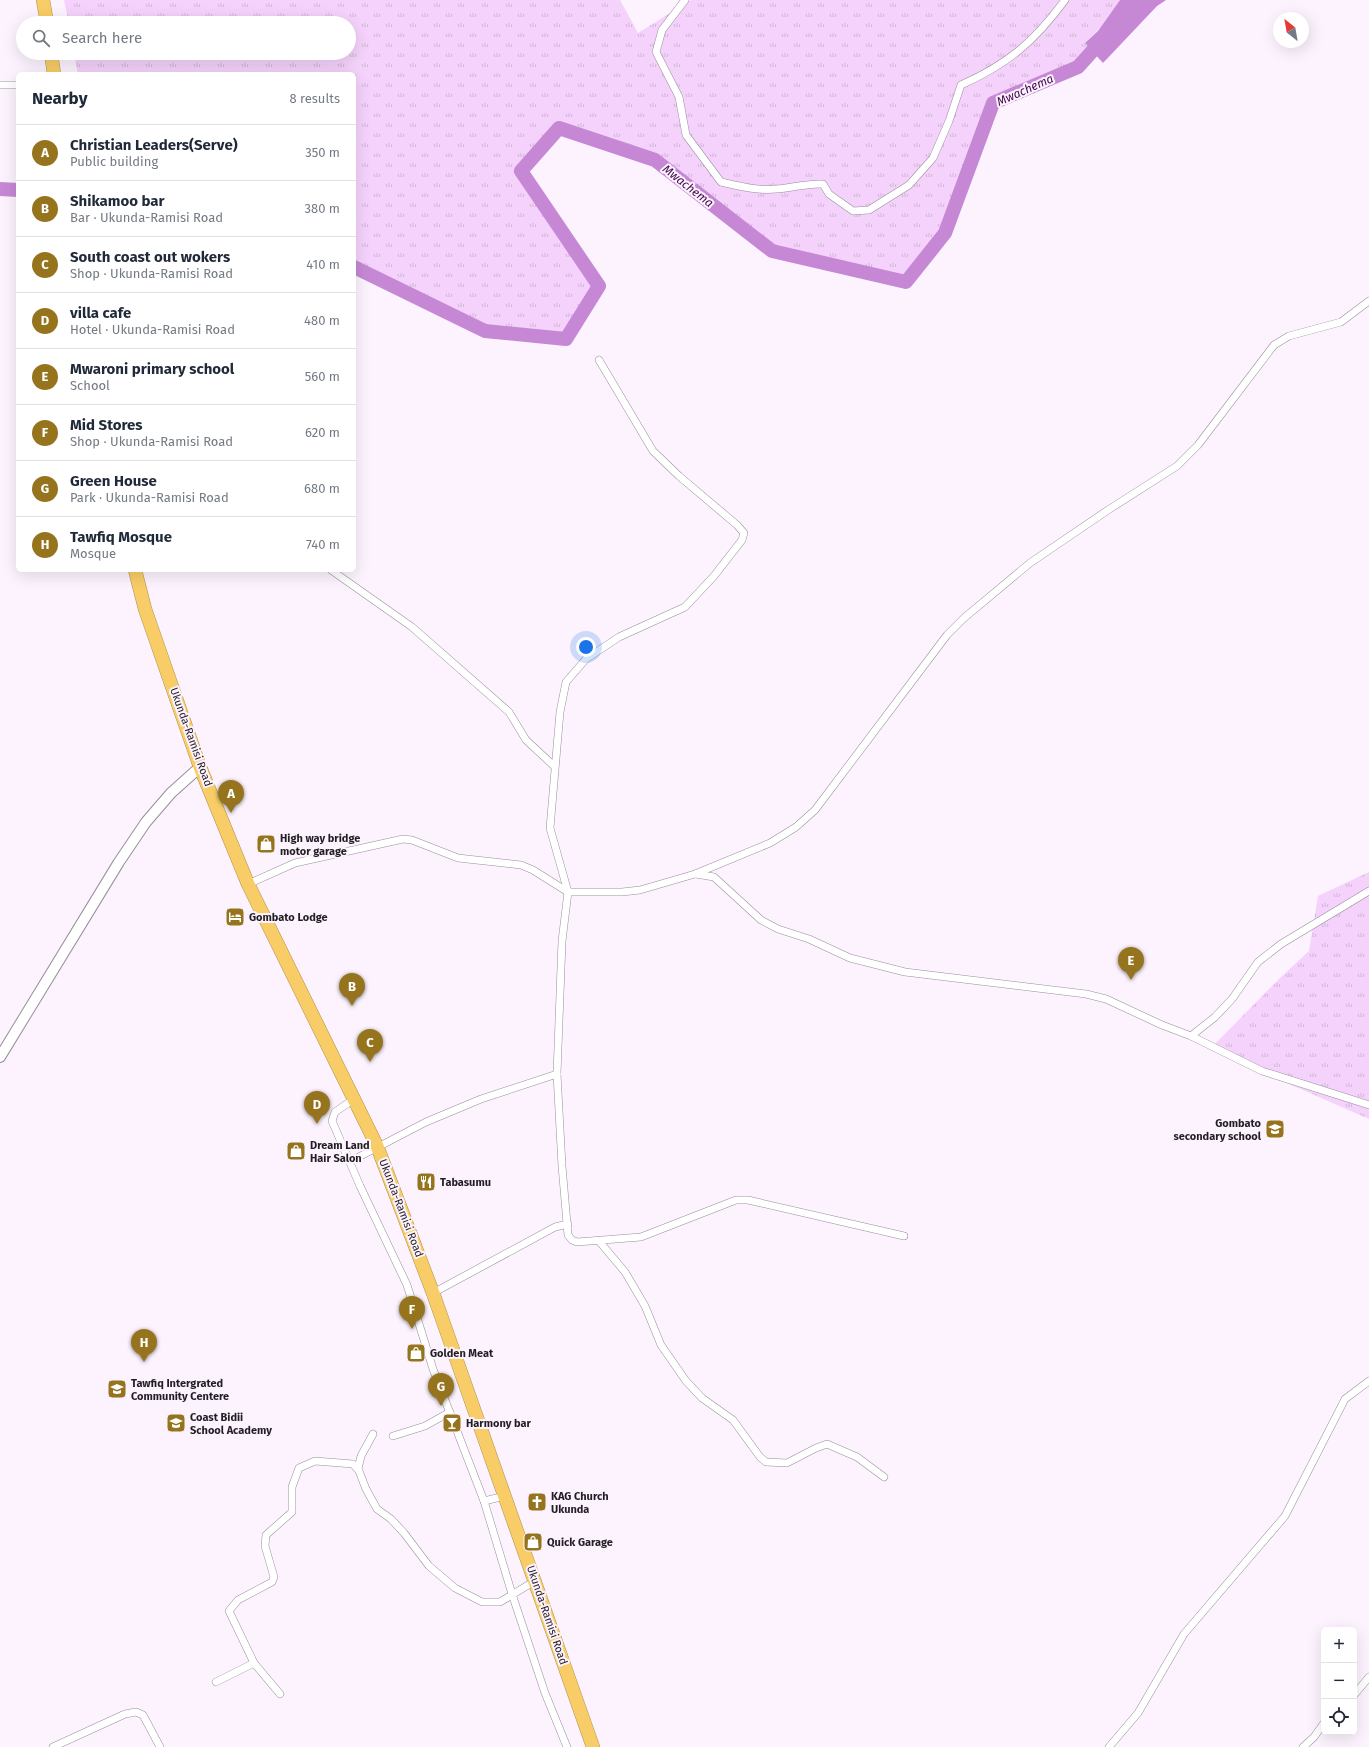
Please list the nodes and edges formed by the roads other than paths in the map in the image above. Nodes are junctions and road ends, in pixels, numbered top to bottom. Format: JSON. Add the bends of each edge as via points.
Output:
{"nodes":[{"id":1,"x":43,"y":0,"type":"edge"},
{"id":2,"x":685,"y":0,"type":"edge"},
{"id":3,"x":1065,"y":0,"type":"edge"},
{"id":4,"x":46,"y":16,"type":"edge"},
{"id":5,"x":52,"y":60,"type":"edge"},
{"id":6,"x":54,"y":72,"type":"edge"},
{"id":7,"x":0,"y":85,"type":"edge"},
{"id":8,"x":16,"y":85,"type":"edge"},
{"id":9,"x":1369,"y":300,"type":"edge"},
{"id":10,"x":599,"y":360,"type":"dead end"},
{"id":11,"x":136,"y":572,"type":"edge"},
{"id":12,"x":334,"y":572,"type":"edge"},
{"id":13,"x":554,"y":766,"type":"junction"},
{"id":14,"x":200,"y":767,"type":"junction"},
{"id":15,"x":695,"y":874,"type":"junction"},
{"id":16,"x":248,"y":884,"type":"junction"},
{"id":17,"x":1369,"y":891,"type":"edge"},
{"id":18,"x":568,"y":892,"type":"junction"},
{"id":19,"x":1191,"y":1036,"type":"junction"},
{"id":20,"x":0,"y":1057,"type":"edge"},
{"id":21,"x":557,"y":1074,"type":"junction"},
{"id":22,"x":354,"y":1099,"type":"junction"},
{"id":23,"x":1369,"y":1106,"type":"edge"},
{"id":24,"x":377,"y":1146,"type":"junction"},
{"id":25,"x":351,"y":1161,"type":"junction"},
{"id":26,"x":568,"y":1224,"type":"junction"},
{"id":27,"x":904,"y":1236,"type":"dead end"},
{"id":28,"x":599,"y":1242,"type":"junction"},
{"id":29,"x":434,"y":1293,"type":"junction"},
{"id":30,"x":1369,"y":1381,"type":"edge"},
{"id":31,"x":450,"y":1412,"type":"junction"},
{"id":32,"x":373,"y":1434,"type":"dead end"},
{"id":33,"x":393,"y":1436,"type":"dead end"},
{"id":34,"x":358,"y":1469,"type":"junction"},
{"id":35,"x":884,"y":1477,"type":"dead end"},
{"id":36,"x":505,"y":1496,"type":"junction"},
{"id":37,"x":484,"y":1501,"type":"junction"},
{"id":38,"x":535,"y":1581,"type":"junction"},
{"id":39,"x":512,"y":1594,"type":"junction"},
{"id":40,"x":254,"y":1663,"type":"junction"},
{"id":41,"x":1369,"y":1677,"type":"edge"},
{"id":42,"x":216,"y":1682,"type":"dead end"},
{"id":43,"x":1357,"y":1691,"type":"edge"},
{"id":44,"x":280,"y":1694,"type":"dead end"},
{"id":45,"x":1321,"y":1727,"type":"edge"},
{"id":46,"x":53,"y":1747,"type":"edge"},
{"id":47,"x":160,"y":1747,"type":"edge"},
{"id":48,"x":567,"y":1747,"type":"edge"},
{"id":49,"x":593,"y":1747,"type":"edge"},
{"id":50,"x":1109,"y":1747,"type":"edge"},
{"id":51,"x":1303,"y":1747,"type":"edge"}],
"edges":[{"from":1,"to":4,"type":"highway"},
{"from":2,"to":3,"type":"street","via":[[662,30],[656,52],[679,97],[686,135],[721,182],[747,188],[775,190],[823,184],[829,194],[853,211],[869,210],[909,185],[933,158],[961,85],[989,72],[1026,46]]},
{"from":5,"to":6,"type":"highway"},
{"from":7,"to":8,"type":"street"},
{"from":9,"to":15,"type":"street","via":[[1341,322],[1289,336],[1274,345],[1198,445],[1177,466],[1030,563],[964,618],[947,635],[816,810],[796,827],[770,843]]},
{"from":10,"to":13,"type":"street","via":[[652,450],[744,533],[742,540],[714,576],[685,607],[619,637],[586,659],[566,682]]},
{"from":11,"to":14,"type":"highway","name":"Ukunda-Ramisi Road","via":[[145,609]]},
{"from":12,"to":13,"type":"street","via":[[412,627],[509,712],[526,740]]},
{"from":13,"to":18,"type":"street","via":[[550,828]]},
{"from":14,"to":16,"type":"highway","name":"Ukunda-Ramisi Road"},
{"from":14,"to":20,"type":"street","via":[[171,793],[146,822]]},
{"from":15,"to":18,"type":"street","via":[[640,890]]},
{"from":15,"to":19,"type":"street","via":[[714,877],[761,920],[850,958],[905,972],[1086,994],[1106,999]]},
{"from":16,"to":18,"type":"street","via":[[295,863],[403,839],[458,858],[521,866],[533,870]]},
{"from":16,"to":22,"type":"highway","name":"Ukunda-Ramisi Road"},
{"from":17,"to":19,"type":"street","via":[[1281,944],[1258,962],[1232,999]]},
{"from":18,"to":21,"type":"street","via":[[562,941]]},
{"from":19,"to":23,"type":"street","via":[[1262,1071]]},
{"from":21,"to":24,"type":"street","via":[[481,1099]]},
{"from":21,"to":26,"type":"street"},
{"from":22,"to":24,"type":"highway","name":"Ukunda-Ramisi Road"},
{"from":22,"to":25,"type":"street","via":[[335,1112],[332,1121]]},
{"from":24,"to":25,"type":"street"},
{"from":24,"to":29,"type":"highway","name":"Ukunda-Ramisi Road"},
{"from":25,"to":31,"type":"street","via":[[360,1186],[407,1285]]},
{"from":26,"to":28,"type":"street","via":[[568,1236],[572,1240]]},
{"from":26,"to":29,"type":"street","via":[[535,1238]]},
{"from":27,"to":28,"type":"street","via":[[748,1200],[736,1200],[641,1237]]},
{"from":28,"to":35,"type":"street","via":[[624,1272],[645,1306],[661,1345],[686,1381],[702,1398],[733,1420],[766,1462],[787,1463],[827,1444],[857,1457]]},
{"from":29,"to":36,"type":"highway","name":"Ukunda-Ramisi Road"},
{"from":30,"to":50,"type":"street","via":[[1345,1399],[1285,1516],[1184,1634],[1138,1713]]},
{"from":31,"to":33,"type":"street","via":[[425,1426]]},
{"from":31,"to":37,"type":"street"},
{"from":32,"to":34,"type":"street","via":[[361,1456]]},
{"from":34,"to":39,"type":"street","via":[[377,1509],[404,1533],[429,1566],[455,1588],[482,1602],[500,1602]]},
{"from":34,"to":40,"type":"street","via":[[353,1464],[315,1461],[298,1470],[292,1487],[292,1512],[266,1535],[265,1546],[274,1576],[272,1582],[238,1600],[229,1611]]},
{"from":36,"to":37,"type":"street"},
{"from":36,"to":38,"type":"highway","name":"Ukunda-Ramisi Road"},
{"from":37,"to":39,"type":"street"},
{"from":38,"to":39,"type":"street"},
{"from":38,"to":49,"type":"highway","name":"Ukunda-Ramisi Road"},
{"from":39,"to":48,"type":"street"},
{"from":40,"to":42,"type":"street"},
{"from":40,"to":44,"type":"street"},
{"from":41,"to":43,"type":"street"},
{"from":45,"to":51,"type":"street"},
{"from":46,"to":47,"type":"street","via":[[125,1714],[136,1712],[143,1715]]}]}
